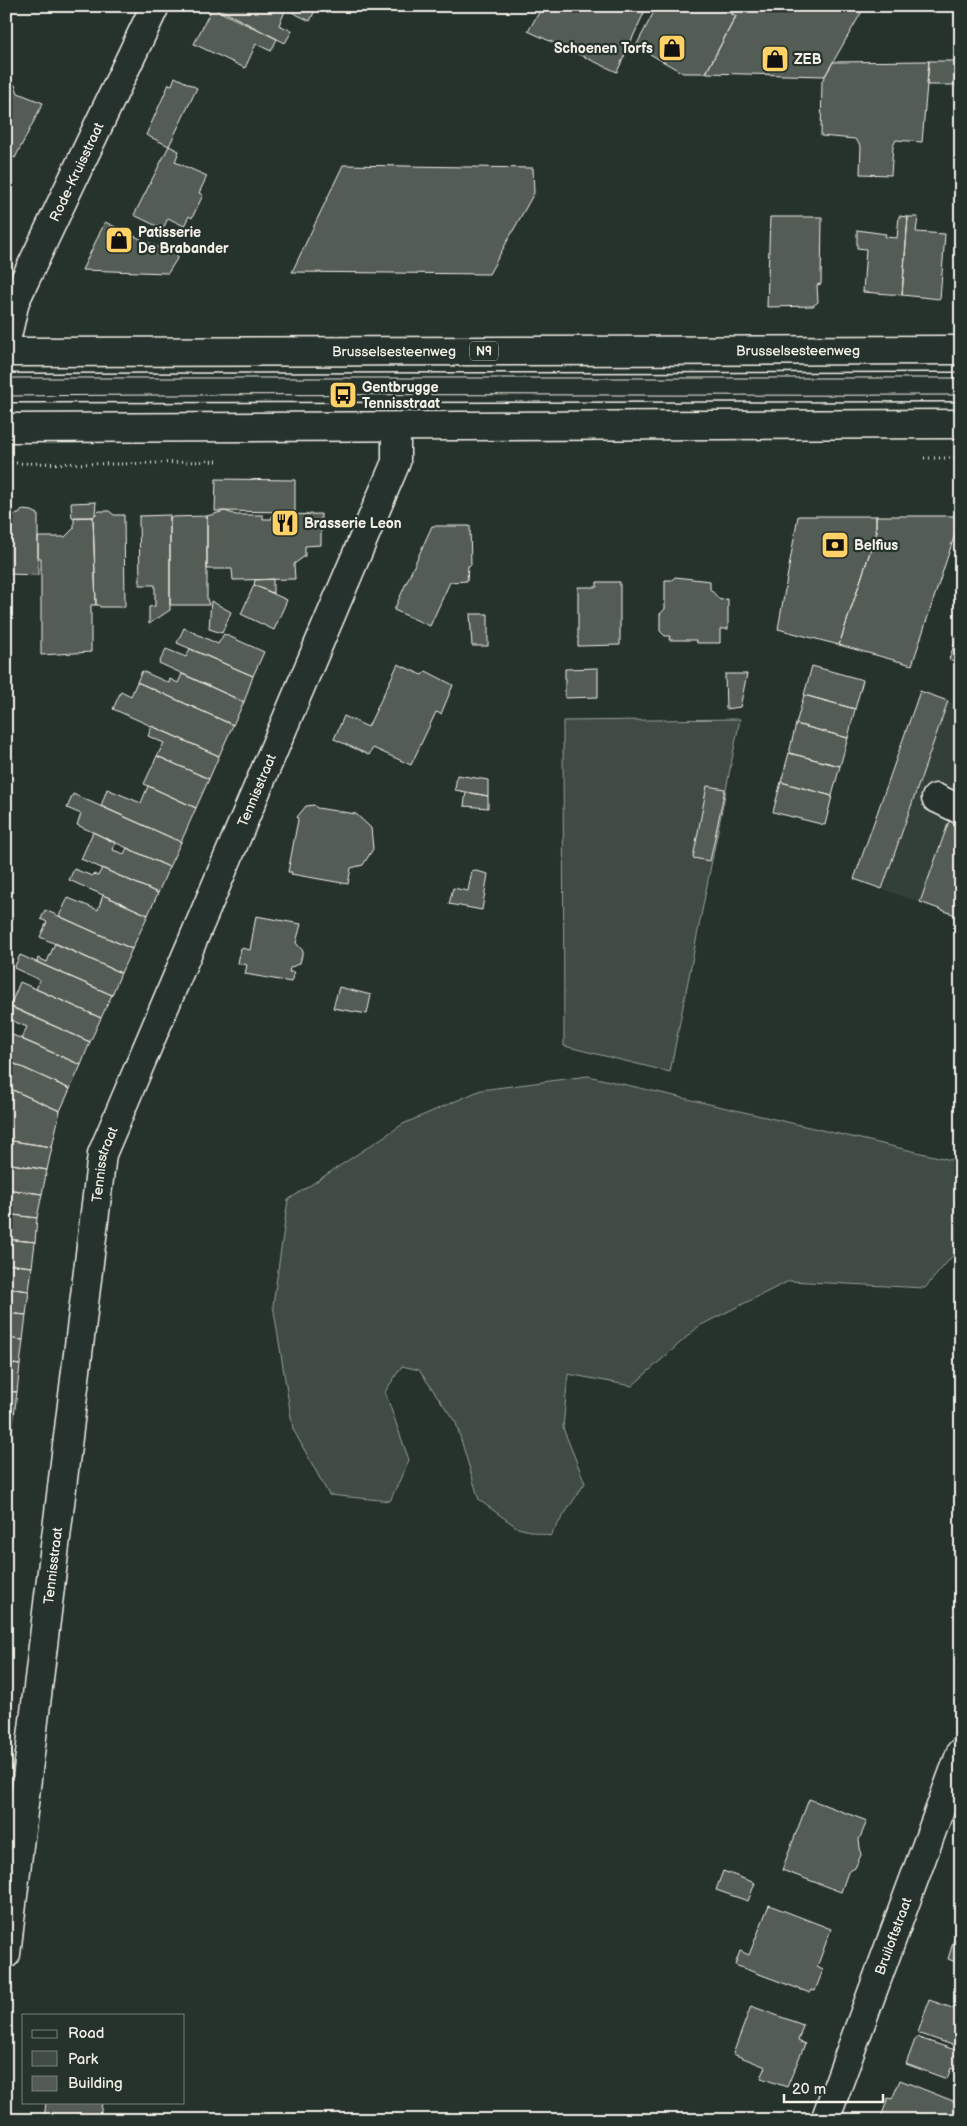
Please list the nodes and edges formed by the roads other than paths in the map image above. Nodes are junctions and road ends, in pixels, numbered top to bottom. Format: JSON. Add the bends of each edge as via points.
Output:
{"nodes":[{"id":1,"x":156,"y":6,"type":"edge"},
{"id":2,"x":6,"y":341,"type":"edge"},
{"id":3,"x":961,"y":350,"type":"edge"},
{"id":4,"x":6,"y":352,"type":"edge"},
{"id":5,"x":6,"y":388,"type":"edge"},
{"id":6,"x":961,"y":388,"type":"edge"},
{"id":7,"x":961,"y":424,"type":"edge"},
{"id":8,"x":396,"y":427,"type":"junction"},
{"id":9,"x":6,"y":428,"type":"edge"},
{"id":10,"x":936,"y":798,"type":"dead end"},
{"id":11,"x":961,"y":810,"type":"edge"},
{"id":12,"x":961,"y":1752,"type":"edge"},
{"id":13,"x":6,"y":1954,"type":"edge"},
{"id":14,"x":825,"y":2120,"type":"edge"}],
"edges":[{"from":1,"to":2,"type":"street","name":"Rode-Kruisstraat","via":[[15,301]]},
{"from":3,"to":4,"type":"street","name":"Brusselsesteenweg","number":"N9"},
{"from":5,"to":6,"type":"street"},
{"from":7,"to":8,"type":"street"},
{"from":8,"to":9,"type":"street"},
{"from":8,"to":13,"type":"street","name":"Tennisstraat","via":[[396,462],[102,1154]]},
{"from":10,"to":11,"type":"street"},
{"from":12,"to":14,"type":"street","name":"Bruiloftstraat"}]}
